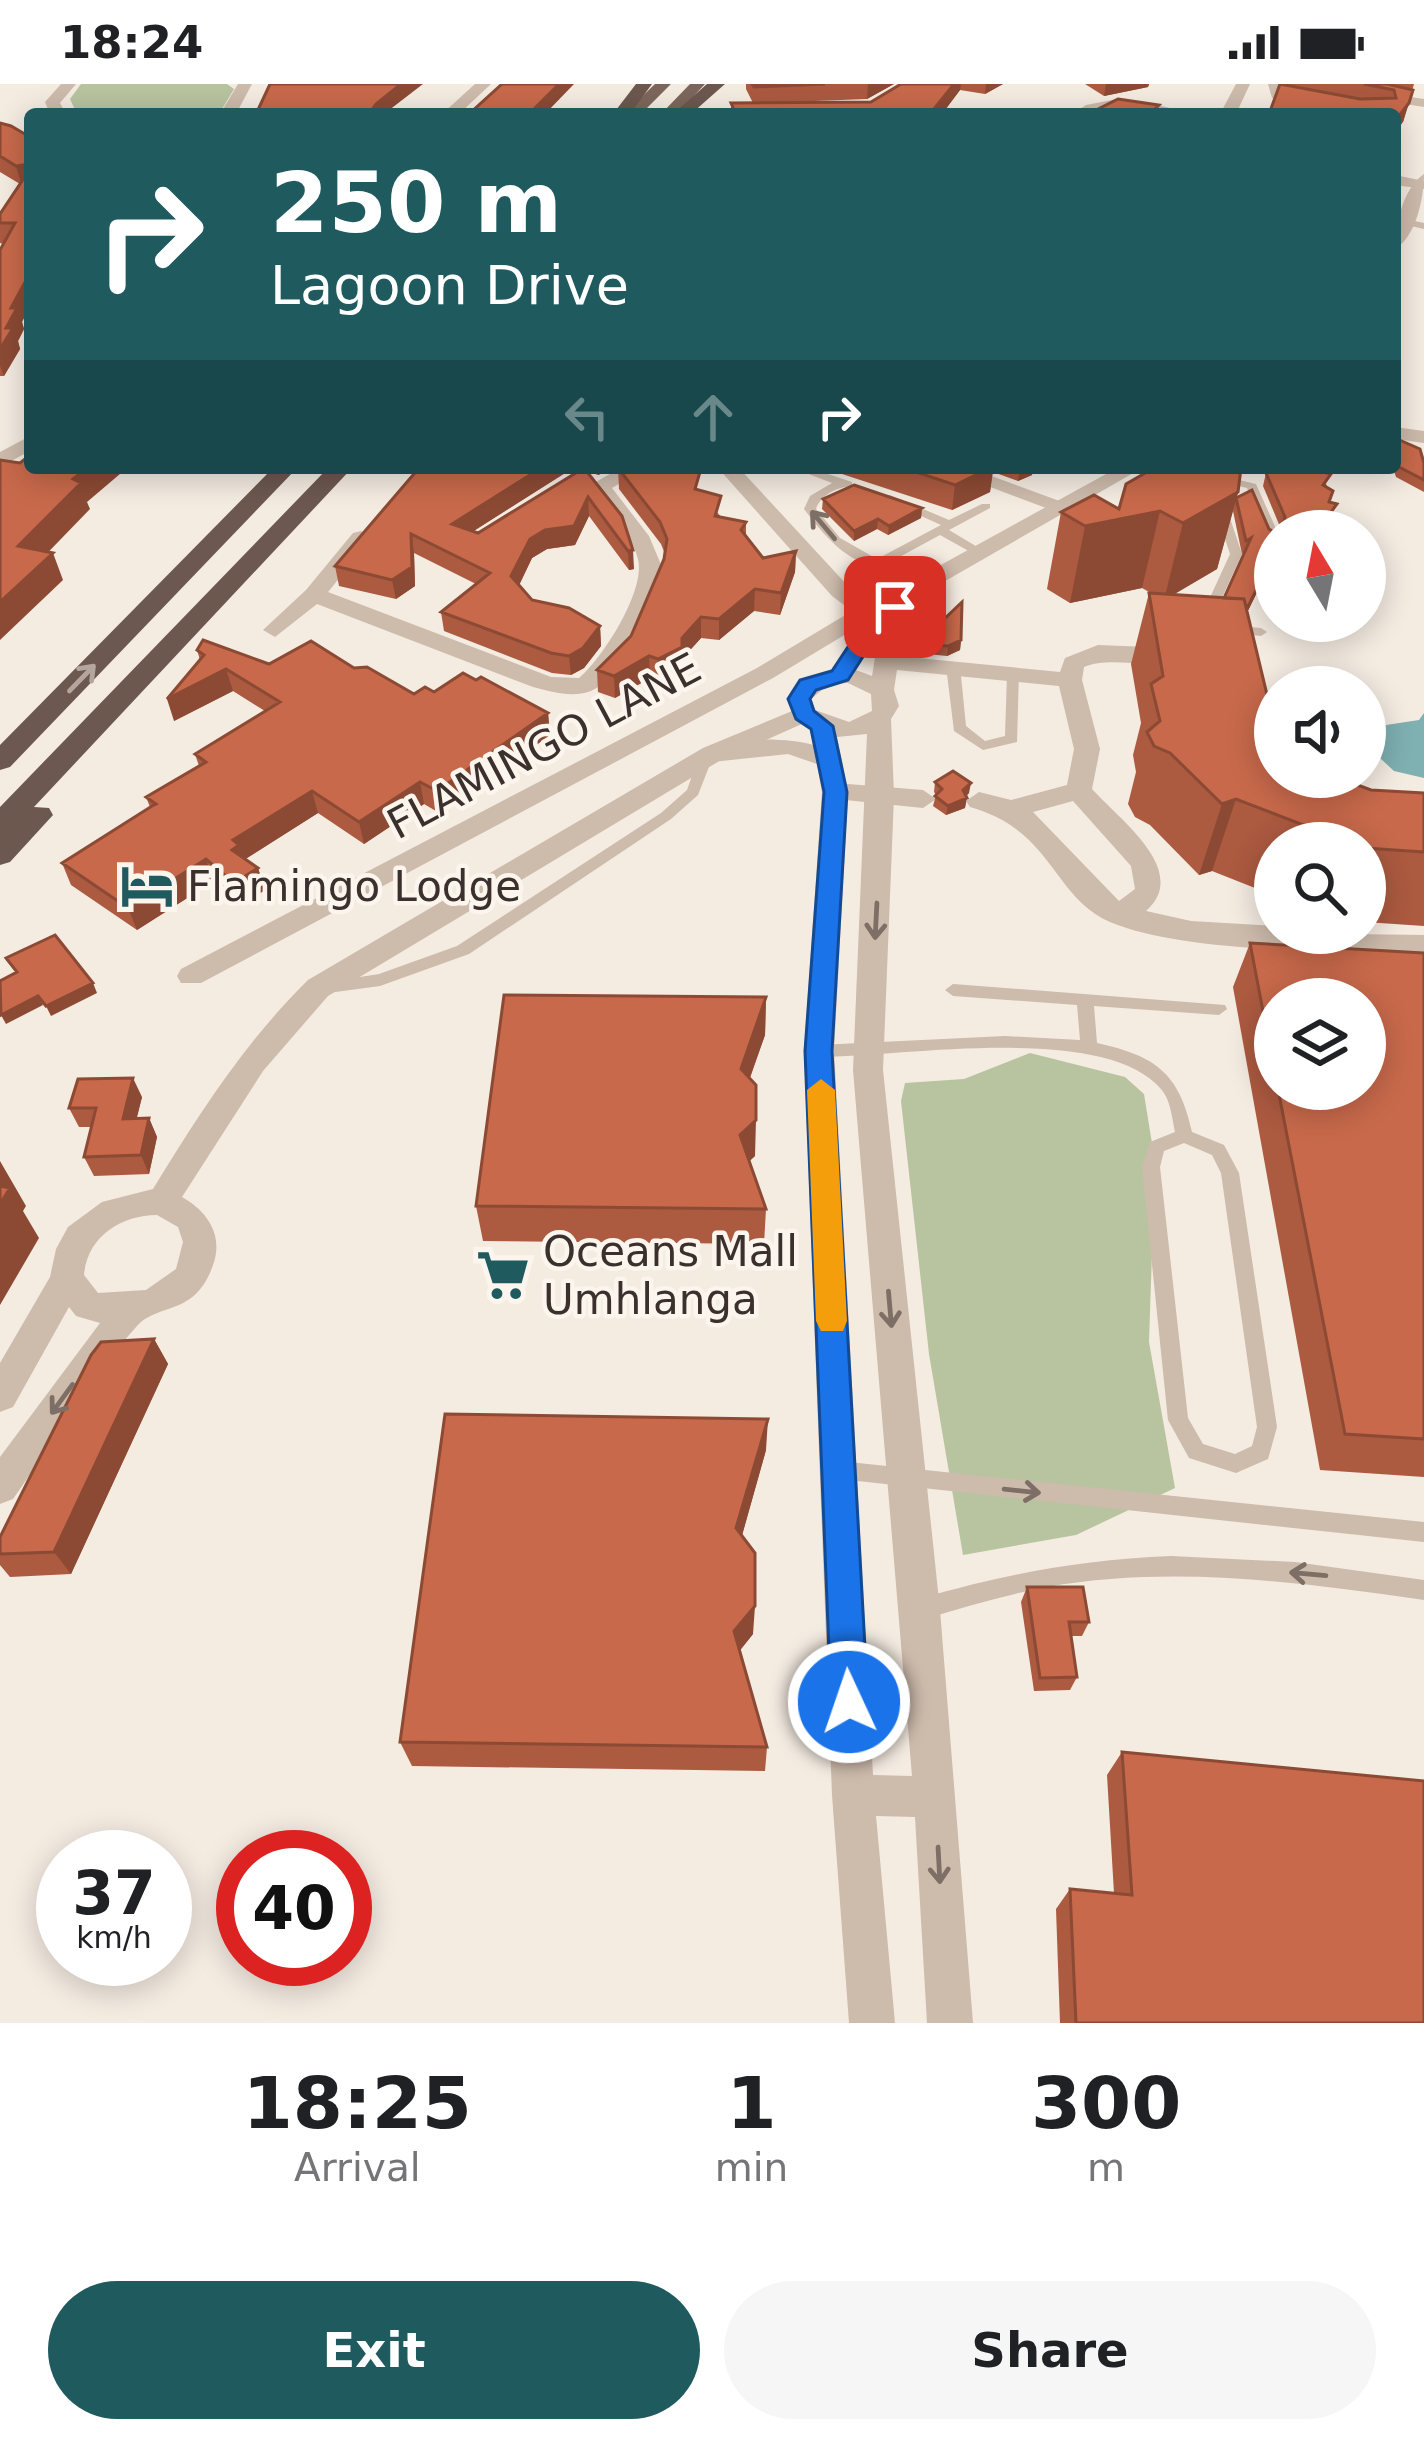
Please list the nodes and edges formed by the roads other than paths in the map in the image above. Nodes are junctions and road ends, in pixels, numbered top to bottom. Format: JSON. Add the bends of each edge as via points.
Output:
{"nodes":[{"id":1,"x":69,"y":84,"type":"edge"},
{"id":2,"x":484,"y":84,"type":"edge"},
{"id":3,"x":644,"y":84,"type":"edge"},
{"id":4,"x":664,"y":84,"type":"edge"},
{"id":5,"x":698,"y":84,"type":"edge"},
{"id":6,"x":717,"y":84,"type":"edge"},
{"id":7,"x":1274,"y":87,"type":"edge"},
{"id":8,"x":1326,"y":88,"type":"edge"},
{"id":9,"x":1424,"y":103,"type":"edge"},
{"id":10,"x":1262,"y":105,"type":"dead end"},
{"id":11,"x":55,"y":108,"type":"edge"},
{"id":12,"x":457,"y":108,"type":"edge"},
{"id":13,"x":626,"y":108,"type":"edge"},
{"id":14,"x":638,"y":108,"type":"edge"},
{"id":15,"x":675,"y":108,"type":"edge"},
{"id":16,"x":688,"y":108,"type":"edge"},
{"id":17,"x":1088,"y":108,"type":"edge"},
{"id":18,"x":1154,"y":108,"type":"edge"},
{"id":19,"x":1287,"y":108,"type":"edge"},
{"id":20,"x":1347,"y":108,"type":"edge"},
{"id":21,"x":1422,"y":182,"type":"edge"},
{"id":22,"x":1405,"y":222,"type":"junction"},
{"id":23,"x":1424,"y":226,"type":"edge"},
{"id":24,"x":1401,"y":231,"type":"edge"},
{"id":25,"x":280,"y":474,"type":"edge"},
{"id":26,"x":336,"y":474,"type":"edge"},
{"id":27,"x":616,"y":474,"type":"edge"},
{"id":28,"x":733,"y":474,"type":"edge"},
{"id":29,"x":819,"y":474,"type":"edge"},
{"id":30,"x":968,"y":474,"type":"edge"},
{"id":31,"x":1121,"y":474,"type":"edge"},
{"id":32,"x":1245,"y":474,"type":"edge"},
{"id":33,"x":841,"y":482,"type":"junction"},
{"id":34,"x":860,"y":488,"type":"edge"},
{"id":35,"x":878,"y":494,"type":"edge"},
{"id":36,"x":986,"y":506,"type":"dead end"},
{"id":37,"x":1062,"y":506,"type":"junction"},
{"id":38,"x":1264,"y":510,"type":"edge"},
{"id":39,"x":299,"y":515,"type":"junction"},
{"id":40,"x":377,"y":519,"type":"edge"},
{"id":41,"x":945,"y":527,"type":"junction"},
{"id":42,"x":978,"y":551,"type":"junction"},
{"id":43,"x":314,"y":595,"type":"junction"},
{"id":44,"x":882,"y":617,"type":"junction"},
{"id":45,"x":275,"y":629,"type":"dead end"},
{"id":46,"x":1254,"y":631,"type":"edge"},
{"id":47,"x":1194,"y":657,"type":"edge"},
{"id":48,"x":887,"y":662,"type":"junction"},
{"id":49,"x":953,"y":665,"type":"junction"},
{"id":50,"x":840,"y":675,"type":"junction"},
{"id":51,"x":1014,"y":675,"type":"junction"},
{"id":52,"x":1070,"y":680,"type":"junction"},
{"id":53,"x":880,"y":705,"type":"junction"},
{"id":54,"x":823,"y":748,"type":"junction"},
{"id":55,"x":708,"y":756,"type":"junction"},
{"id":56,"x":0,"y":758,"type":"edge"},
{"id":57,"x":1079,"y":791,"type":"junction"},
{"id":58,"x":881,"y":796,"type":"junction"},
{"id":59,"x":922,"y":799,"type":"dead end"},
{"id":60,"x":980,"y":802,"type":"dead end"},
{"id":61,"x":1013,"y":808,"type":"junction"},
{"id":62,"x":0,"y":825,"type":"edge"},
{"id":63,"x":0,"y":855,"type":"edge"},
{"id":64,"x":833,"y":858,"type":"junction"},
{"id":65,"x":878,"y":860,"type":"junction"},
{"id":66,"x":1117,"y":914,"type":"junction"},
{"id":67,"x":1424,"y":945,"type":"edge"},
{"id":68,"x":190,"y":976,"type":"dead end"},
{"id":69,"x":952,"y":990,"type":"dead end"},
{"id":70,"x":1085,"y":999,"type":"junction"},
{"id":71,"x":1219,"y":1009,"type":"dead end"},
{"id":72,"x":1089,"y":1046,"type":"junction"},
{"id":73,"x":819,"y":1051,"type":"junction"},
{"id":74,"x":868,"y":1054,"type":"junction"},
{"id":75,"x":1184,"y":1136,"type":"junction"},
{"id":76,"x":162,"y":1202,"type":"junction"},
{"id":77,"x":67,"y":1279,"type":"junction"},
{"id":78,"x":127,"y":1313,"type":"junction"},
{"id":79,"x":0,"y":1396,"type":"edge"},
{"id":80,"x":838,"y":1471,"type":"junction"},
{"id":81,"x":906,"y":1479,"type":"junction"},
{"id":82,"x":0,"y":1487,"type":"edge"},
{"id":83,"x":1424,"y":1532,"type":"edge"},
{"id":84,"x":1424,"y":1591,"type":"edge"},
{"id":85,"x":921,"y":1610,"type":"junction"},
{"id":86,"x":854,"y":1795,"type":"junction"},
{"id":87,"x":935,"y":1797,"type":"junction"},
{"id":88,"x":872,"y":2023,"type":"edge"},
{"id":89,"x":950,"y":2023,"type":"edge"}],
"edges":[{"from":1,"to":11,"type":"street"},
{"from":2,"to":12,"type":"street"},
{"from":3,"to":13,"type":"highway"},
{"from":4,"to":14,"type":"main road"},
{"from":5,"to":15,"type":"main road"},
{"from":6,"to":16,"type":"highway"},
{"from":7,"to":20,"type":"street","via":[[1277,95]]},
{"from":8,"to":9,"type":"street"},
{"from":10,"to":19,"type":"street"},
{"from":17,"to":18,"type":"lane"},
{"from":21,"to":22,"type":"street"},
{"from":22,"to":23,"type":"lane"},
{"from":22,"to":24,"type":"street"},
{"from":56,"to":25,"type":"highway","one_way":true},
{"from":26,"to":39,"type":"highway"},
{"from":27,"to":43,"type":"street","via":[[592,481],[651,564],[611,658],[579,687],[542,682]]},
{"from":28,"to":44,"type":"street","via":[[840,591]]},
{"from":29,"to":33,"type":"lane"},
{"from":30,"to":37,"type":"street"},
{"from":31,"to":37,"type":"street","name":"FLAMINGO LANE"},
{"from":32,"to":38,"type":"lane"},
{"from":32,"to":46,"type":"lane","via":[[1209,484],[1236,554],[1202,627]]},
{"from":33,"to":34,"type":"lane"},
{"from":41,"to":33,"type":"lane","one_way":true,"via":[[877,564],[836,541],[810,509]]},
{"from":35,"to":41,"type":"lane"},
{"from":36,"to":41,"type":"lane"},
{"from":37,"to":42,"type":"street","name":"FLAMINGO LANE"},
{"from":39,"to":62,"type":"highway"},
{"from":39,"to":63,"type":"highway","via":[[201,641]]},
{"from":40,"to":43,"type":"street"},
{"from":41,"to":42,"type":"lane"},
{"from":42,"to":44,"type":"street","name":"FLAMINGO LANE"},
{"from":43,"to":45,"type":"street"},
{"from":44,"to":48,"type":"street"},
{"from":44,"to":50,"type":"street"},
{"from":44,"to":68,"type":"street","name":"FLAMINGO LANE"},
{"from":47,"to":52,"type":"street","via":[[1098,652],[1078,658]]},
{"from":48,"to":49,"type":"street"},
{"from":48,"to":53,"type":"street"},
{"from":49,"to":51,"type":"street"},
{"from":49,"to":51,"type":"lane","via":[[958,728],[983,746],[1012,739]]},
{"from":50,"to":53,"type":"street","via":[[864,679]]},
{"from":50,"to":54,"type":"street","via":[[808,685],[799,699]]},
{"from":51,"to":52,"type":"street"},
{"from":52,"to":57,"type":"street","via":[[1087,749]]},
{"from":53,"to":54,"type":"street"},
{"from":53,"to":58,"type":"street"},
{"from":54,"to":55,"type":"street"},
{"from":54,"to":55,"type":"street"},
{"from":54,"to":58,"type":"street"},
{"from":54,"to":64,"type":"street"},
{"from":55,"to":76,"type":"street","via":[[318,988],[285,1018],[217,1111]]},
{"from":57,"to":61,"type":"street"},
{"from":57,"to":66,"type":"street","via":[[1152,881],[1144,901]]},
{"from":58,"to":59,"type":"street"},
{"from":58,"to":65,"type":"street"},
{"from":60,"to":61,"type":"street"},
{"from":61,"to":66,"type":"street"},
{"from":64,"to":65,"type":"street"},
{"from":64,"to":73,"type":"street"},
{"from":65,"to":74,"type":"street","one_way":true},
{"from":66,"to":67,"type":"street","via":[[1191,931]]},
{"from":69,"to":70,"type":"lane"},
{"from":70,"to":71,"type":"lane"},
{"from":70,"to":72,"type":"lane"},
{"from":72,"to":74,"type":"lane","via":[[1028,1042]]},
{"from":72,"to":75,"type":"lane","via":[[1153,1070],[1169,1086]]},
{"from":73,"to":74,"type":"lane"},
{"from":73,"to":80,"type":"street"},
{"from":74,"to":81,"type":"street","one_way":true},
{"from":75,"to":75,"type":"lane","via":[[1218,1150],[1230,1172],[1267,1427],[1261,1452],[1236,1464],[1196,1451],[1178,1420],[1151,1167],[1156,1147]]},
{"from":76,"to":77,"type":"street","via":[[121,1207],[85,1229]]},
{"from":76,"to":78,"type":"street","via":[[200,1233],[196,1267],[169,1298]]},
{"from":77,"to":78,"type":"street","via":[[88,1306]]},
{"from":77,"to":79,"type":"street"},
{"from":78,"to":82,"type":"street","one_way":true},
{"from":80,"to":81,"type":"lane"},
{"from":80,"to":86,"type":"street"},
{"from":81,"to":83,"type":"lane","one_way":true},
{"from":81,"to":85,"type":"street"},
{"from":84,"to":85,"type":"lane","one_way":true,"via":[[1184,1563],[1042,1576]]},
{"from":85,"to":87,"type":"street"},
{"from":86,"to":87,"type":"street"},
{"from":86,"to":88,"type":"street"},
{"from":87,"to":89,"type":"street","one_way":true}]}
